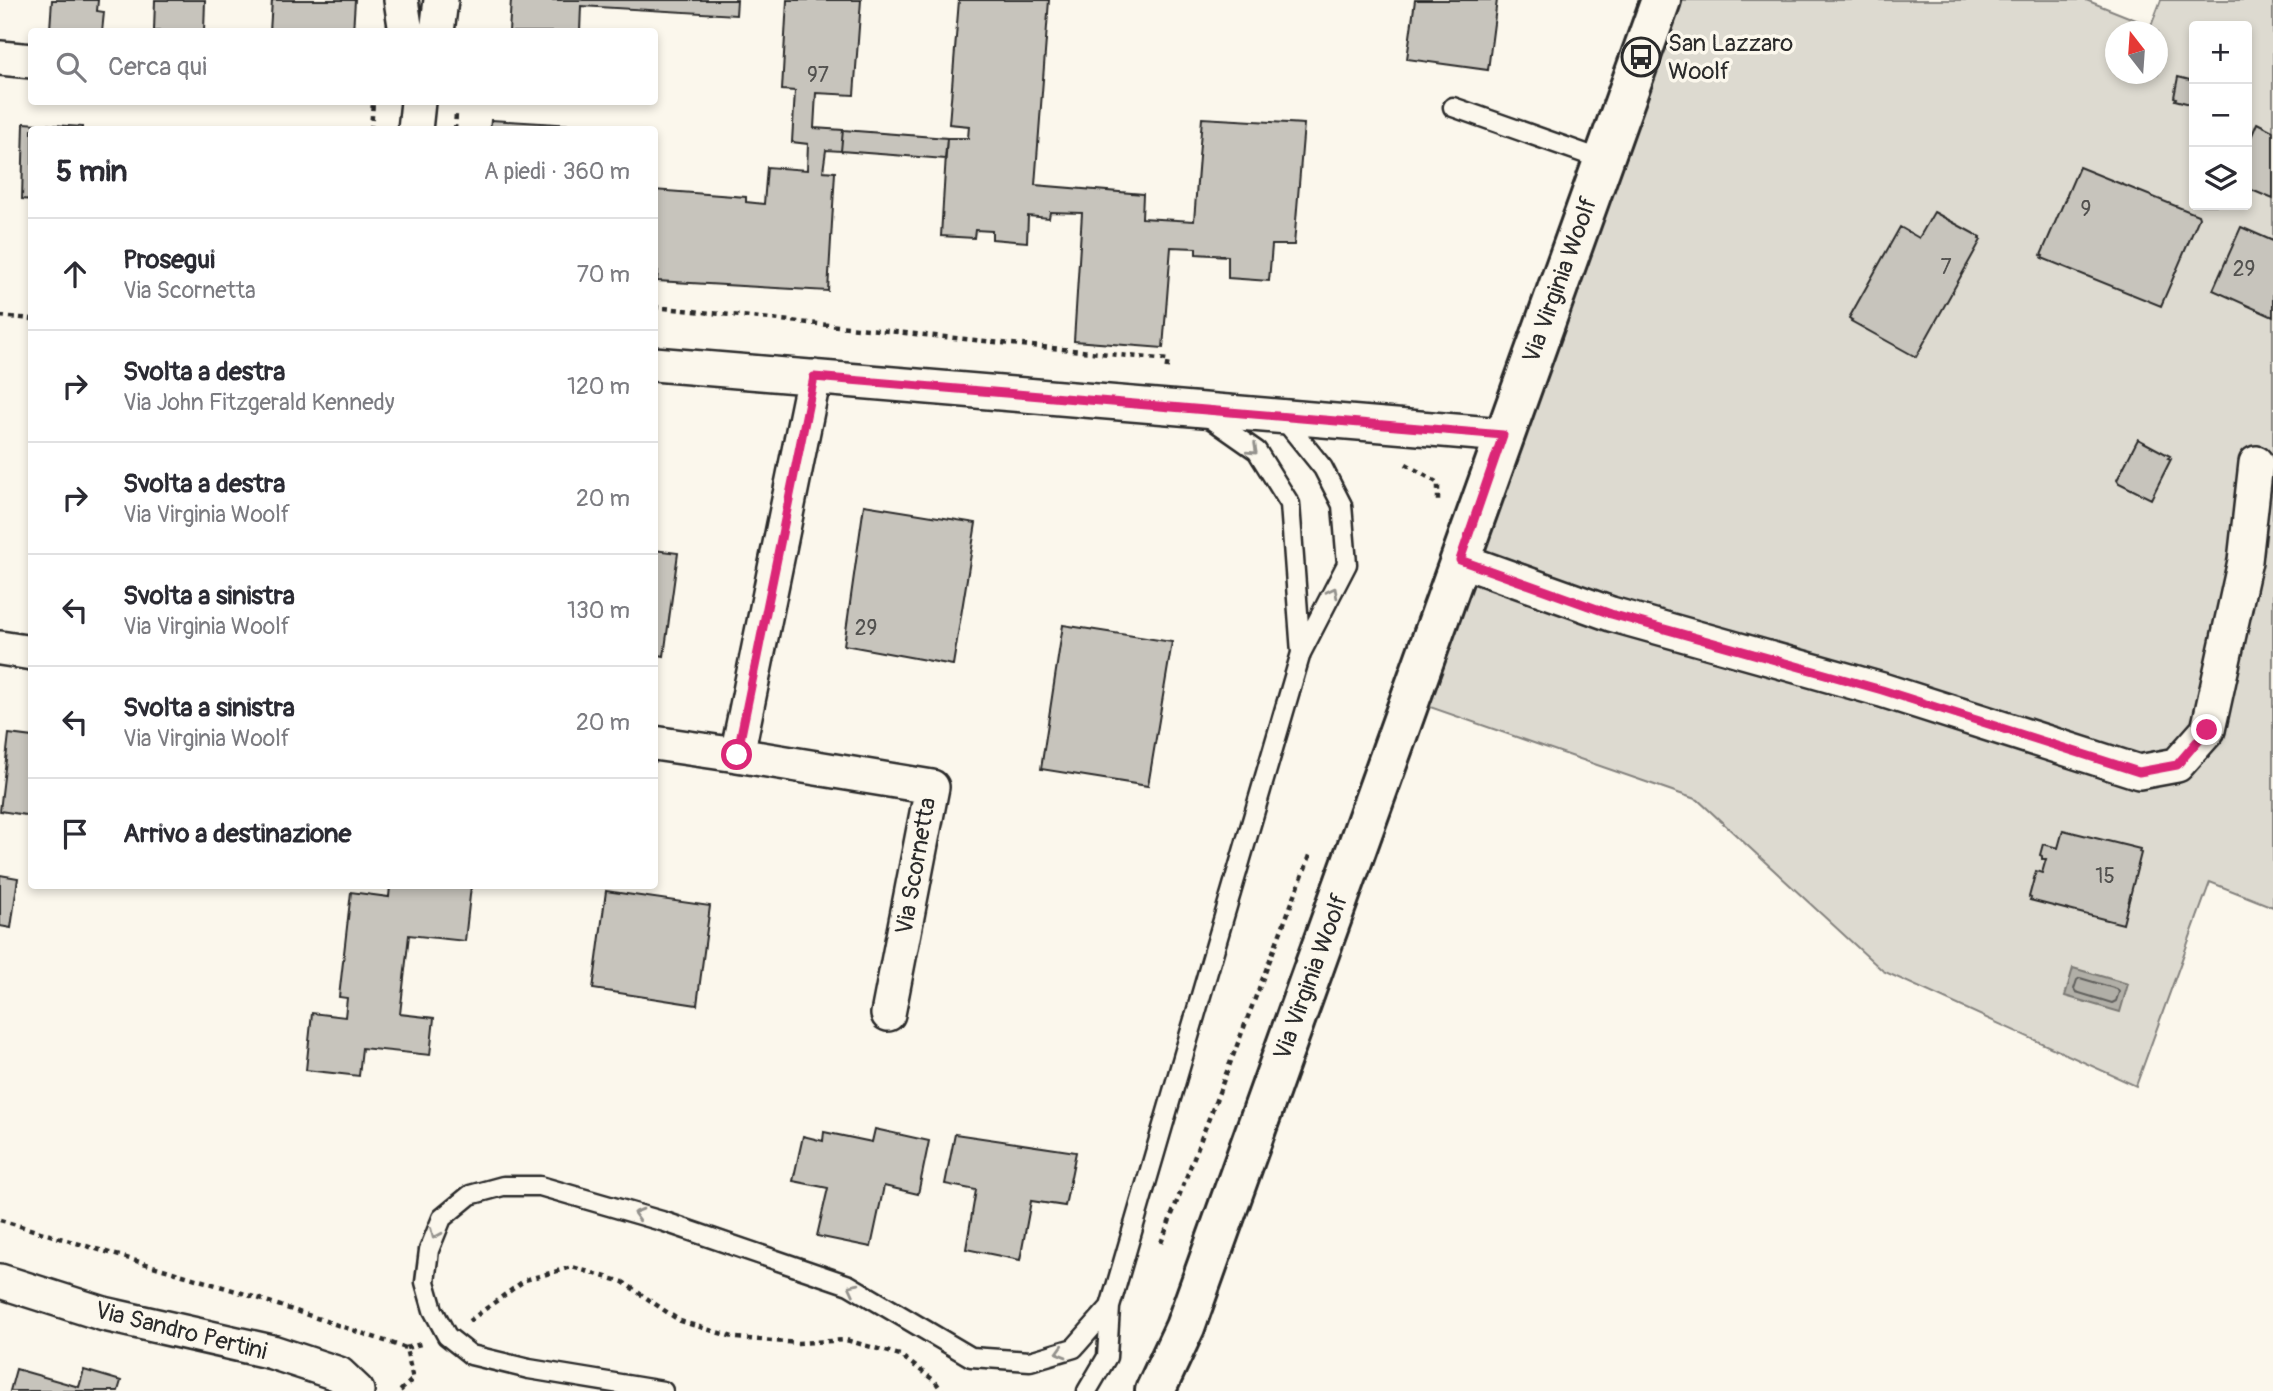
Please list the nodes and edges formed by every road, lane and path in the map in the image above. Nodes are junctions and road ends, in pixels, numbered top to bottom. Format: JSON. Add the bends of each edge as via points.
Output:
{"nodes":[{"id":1,"x":401,"y":0,"type":"edge"},
{"id":2,"x":441,"y":0,"type":"edge"},
{"id":3,"x":1661,"y":0,"type":"edge"},
{"id":4,"x":405,"y":28,"type":"edge"},
{"id":5,"x":438,"y":28,"type":"edge"},
{"id":6,"x":0,"y":58,"type":"edge"},
{"id":7,"x":28,"y":61,"type":"edge"},
{"id":8,"x":373,"y":105,"type":"edge"},
{"id":9,"x":418,"y":105,"type":"edge"},
{"id":10,"x":1453,"y":107,"type":"dead end"},
{"id":11,"x":371,"y":126,"type":"edge"},
{"id":12,"x":415,"y":126,"type":"edge"},
{"id":13,"x":1603,"y":160,"type":"junction"},
{"id":14,"x":0,"y":316,"type":"edge"},
{"id":15,"x":28,"y":319,"type":"edge"},
{"id":16,"x":658,"y":364,"type":"edge"},
{"id":17,"x":814,"y":377,"type":"junction"},
{"id":18,"x":1198,"y":410,"type":"junction"},
{"id":19,"x":1281,"y":416,"type":"junction"},
{"id":20,"x":1503,"y":435,"type":"junction"},
{"id":21,"x":2256,"y":463,"type":"dead end"},
{"id":22,"x":1460,"y":560,"type":"junction"},
{"id":23,"x":0,"y":649,"type":"edge"},
{"id":24,"x":28,"y":652,"type":"edge"},
{"id":25,"x":1301,"y":653,"type":"junction"},
{"id":26,"x":658,"y":744,"type":"edge"},
{"id":27,"x":737,"y":755,"type":"junction"},
{"id":28,"x":1312,"y":850,"type":"dead end"},
{"id":29,"x":888,"y":1014,"type":"dead end"},
{"id":30,"x":0,"y":1220,"type":"edge"},
{"id":31,"x":1158,"y":1249,"type":"dead end"},
{"id":32,"x":0,"y":1281,"type":"edge"},
{"id":33,"x":1110,"y":1307,"type":"junction"},
{"id":34,"x":447,"y":1336,"type":"junction"},
{"id":35,"x":406,"y":1348,"type":"junction"},
{"id":36,"x":357,"y":1391,"type":"edge"},
{"id":37,"x":401,"y":1391,"type":"edge"},
{"id":38,"x":663,"y":1391,"type":"edge"},
{"id":39,"x":942,"y":1391,"type":"edge"},
{"id":40,"x":1087,"y":1391,"type":"edge"},
{"id":41,"x":1155,"y":1391,"type":"edge"}],
"edges":[{"from":1,"to":4,"type":"street"},
{"from":2,"to":5,"type":"street"},
{"from":3,"to":13,"type":"street","name":"Via Virginia Woolf"},
{"from":6,"to":7,"type":"street"},
{"from":8,"to":11,"type":"path"},
{"from":9,"to":12,"type":"street"},
{"from":10,"to":13,"type":"lane"},
{"from":13,"to":20,"type":"street","name":"Via Virginia Woolf"},
{"from":14,"to":15,"type":"path"},
{"from":16,"to":17,"type":"street"},
{"from":17,"to":18,"type":"street"},
{"from":17,"to":27,"type":"street"},
{"from":18,"to":19,"type":"street"},
{"from":18,"to":25,"type":"lane","one_way":true,"via":[[1257,450],[1290,504]]},
{"from":19,"to":20,"type":"street"},
{"from":25,"to":19,"type":"lane","one_way":true,"via":[[1347,564],[1342,505],[1323,468]]},
{"from":20,"to":22,"type":"street","name":"Via Virginia Woolf"},
{"from":21,"to":22,"type":"street","via":[[2245,561],[2207,730],[2177,765],[2139,772],[1882,690],[1611,614]]},
{"from":22,"to":41,"type":"street","name":"Via Virginia Woolf","via":[[1189,1315]]},
{"from":23,"to":24,"type":"street"},
{"from":25,"to":33,"type":"lane"},
{"from":26,"to":27,"type":"street","name":"Via Scornetta"},
{"from":27,"to":29,"type":"street","name":"Via Scornetta","via":[[932,787]]},
{"from":28,"to":31,"type":"path"},
{"from":30,"to":35,"type":"path"},
{"from":32,"to":36,"type":"street","name":"Via Sandro Pertini","via":[[104,1314],[272,1352],[339,1374]]},
{"from":33,"to":34,"type":"lane","one_way":true,"via":[[1074,1348],[1030,1361],[971,1357],[849,1285],[665,1222],[540,1186],[503,1186],[470,1195],[442,1218],[429,1250],[425,1282]]},
{"from":33,"to":40,"type":"lane","via":[[1107,1357]]},
{"from":34,"to":35,"type":"path"},
{"from":34,"to":38,"type":"lane","via":[[471,1355]]},
{"from":34,"to":39,"type":"path","via":[[524,1280],[572,1267],[623,1282],[680,1321],[736,1338],[798,1343],[846,1340],[900,1355],[936,1381]]},
{"from":35,"to":37,"type":"path","via":[[413,1379]]}]}
